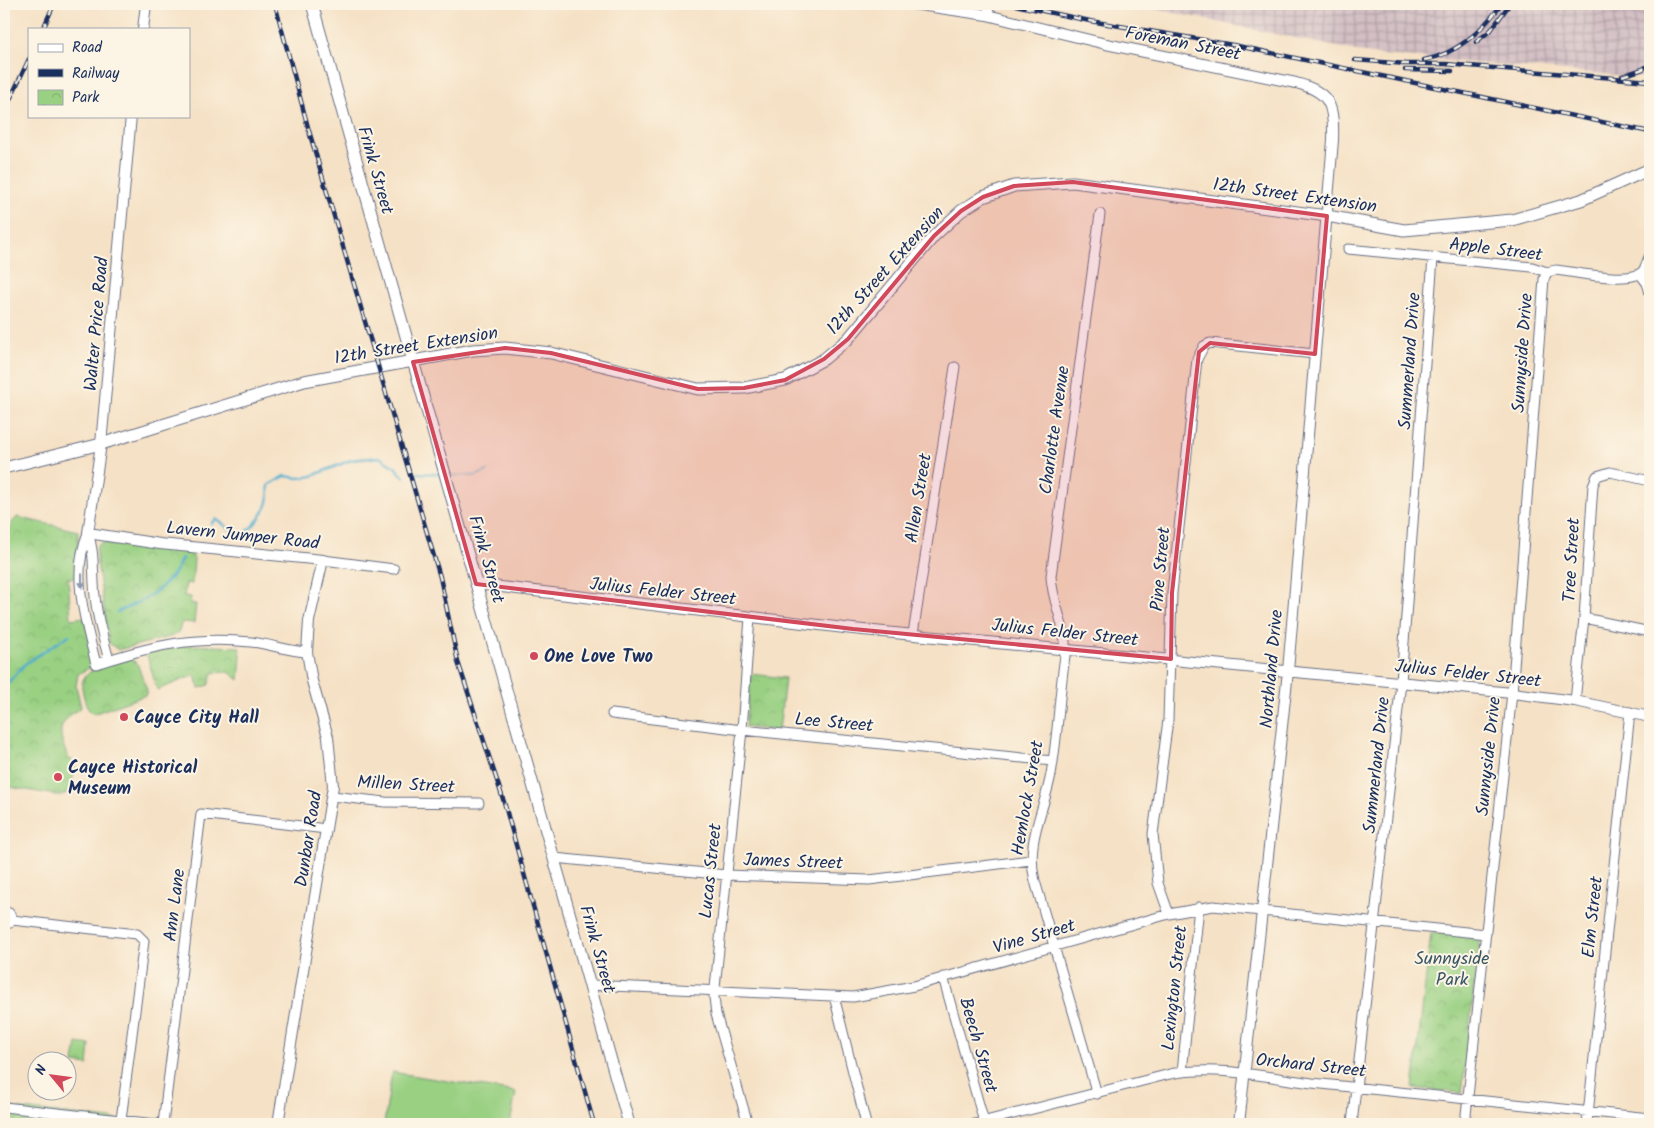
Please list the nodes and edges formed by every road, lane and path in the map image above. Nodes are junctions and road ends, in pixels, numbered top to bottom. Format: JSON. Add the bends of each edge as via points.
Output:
{"nodes":[{"id":1,"x":146,"y":4,"type":"edge"},
{"id":2,"x":312,"y":4,"type":"edge"},
{"id":3,"x":913,"y":4,"type":"edge"},
{"id":4,"x":990,"y":4,"type":"edge"},
{"id":5,"x":986,"y":15,"type":"junction"},
{"id":6,"x":143,"y":28,"type":"edge"},
{"id":7,"x":131,"y":118,"type":"edge"},
{"id":8,"x":1650,"y":168,"type":"edge"},
{"id":9,"x":1100,"y":214,"type":"dead end"},
{"id":10,"x":1327,"y":216,"type":"junction"},
{"id":11,"x":1348,"y":248,"type":"dead end"},
{"id":12,"x":1650,"y":255,"type":"edge"},
{"id":13,"x":1433,"y":258,"type":"junction"},
{"id":14,"x":1547,"y":272,"type":"junction"},
{"id":15,"x":1640,"y":274,"type":"junction"},
{"id":16,"x":1650,"y":293,"type":"edge"},
{"id":17,"x":1315,"y":354,"type":"junction"},
{"id":18,"x":413,"y":362,"type":"junction"},
{"id":19,"x":955,"y":367,"type":"dead end"},
{"id":20,"x":100,"y":444,"type":"junction"},
{"id":21,"x":4,"y":468,"type":"edge"},
{"id":22,"x":1650,"y":481,"type":"edge"},
{"id":23,"x":88,"y":533,"type":"junction"},
{"id":24,"x":323,"y":560,"type":"junction"},
{"id":25,"x":394,"y":568,"type":"dead end"},
{"id":26,"x":476,"y":584,"type":"junction"},
{"id":27,"x":750,"y":617,"type":"junction"},
{"id":28,"x":1584,"y":618,"type":"junction"},
{"id":29,"x":1650,"y":632,"type":"edge"},
{"id":30,"x":913,"y":634,"type":"junction"},
{"id":31,"x":1066,"y":648,"type":"junction"},
{"id":32,"x":307,"y":652,"type":"junction"},
{"id":33,"x":1171,"y":659,"type":"junction"},
{"id":34,"x":109,"y":660,"type":"junction"},
{"id":35,"x":1288,"y":671,"type":"junction"},
{"id":36,"x":1401,"y":682,"type":"junction"},
{"id":37,"x":1512,"y":693,"type":"junction"},
{"id":38,"x":1575,"y":701,"type":"junction"},
{"id":39,"x":1630,"y":712,"type":"junction"},
{"id":40,"x":612,"y":714,"type":"dead end"},
{"id":41,"x":1650,"y":717,"type":"edge"},
{"id":42,"x":742,"y":730,"type":"junction"},
{"id":43,"x":1053,"y":761,"type":"junction"},
{"id":44,"x":332,"y":796,"type":"junction"},
{"id":45,"x":479,"y":803,"type":"dead end"},
{"id":46,"x":326,"y":829,"type":"junction"},
{"id":47,"x":554,"y":858,"type":"junction"},
{"id":48,"x":1031,"y":860,"type":"junction"},
{"id":49,"x":726,"y":875,"type":"junction"},
{"id":50,"x":1199,"y":907,"type":"junction"},
{"id":51,"x":1262,"y":909,"type":"junction"},
{"id":52,"x":4,"y":912,"type":"edge"},
{"id":53,"x":1168,"y":914,"type":"junction"},
{"id":54,"x":8,"y":922,"type":"edge"},
{"id":55,"x":1375,"y":922,"type":"junction"},
{"id":56,"x":1486,"y":934,"type":"junction"},
{"id":57,"x":1055,"y":947,"type":"junction"},
{"id":58,"x":943,"y":977,"type":"junction"},
{"id":59,"x":590,"y":985,"type":"junction"},
{"id":60,"x":715,"y":990,"type":"junction"},
{"id":61,"x":834,"y":996,"type":"junction"},
{"id":62,"x":1182,"y":1072,"type":"junction"},
{"id":63,"x":1245,"y":1074,"type":"junction"},
{"id":64,"x":1357,"y":1086,"type":"junction"},
{"id":65,"x":1097,"y":1094,"type":"junction"},
{"id":66,"x":1468,"y":1098,"type":"junction"},
{"id":67,"x":4,"y":1107,"type":"edge"},
{"id":68,"x":1588,"y":1111,"type":"junction"},
{"id":69,"x":1650,"y":1118,"type":"edge"},
{"id":70,"x":121,"y":1120,"type":"junction"},
{"id":71,"x":979,"y":1123,"type":"edge"},
{"id":72,"x":156,"y":1124,"type":"edge"},
{"id":73,"x":163,"y":1124,"type":"edge"},
{"id":74,"x":278,"y":1124,"type":"edge"},
{"id":75,"x":629,"y":1124,"type":"edge"},
{"id":76,"x":748,"y":1124,"type":"edge"},
{"id":77,"x":866,"y":1124,"type":"edge"},
{"id":78,"x":1239,"y":1124,"type":"edge"},
{"id":79,"x":1352,"y":1124,"type":"edge"},
{"id":80,"x":1465,"y":1124,"type":"edge"},
{"id":81,"x":1587,"y":1124,"type":"edge"}],
"edges":[{"from":1,"to":6,"type":"street"},
{"from":2,"to":18,"type":"main road","name":"Frink Street"},
{"from":3,"to":5,"type":"street","name":"Foreman Street"},
{"from":4,"to":5,"type":"street"},
{"from":5,"to":10,"type":"street","name":"Foreman Street","via":[[1106,44],[1306,85],[1325,96],[1331,105],[1333,126]]},
{"from":7,"to":20,"type":"street","name":"Walter Price Road"},
{"from":8,"to":10,"type":"main road","name":"12th Street Extension","via":[[1581,200],[1497,222],[1404,230]]},
{"from":9,"to":31,"type":"street","name":"Charlotte Avenue","via":[[1051,576]]},
{"from":10,"to":17,"type":"street","name":"Northland Drive"},
{"from":10,"to":18,"type":"main road","name":"12th Street Extension","via":[[1073,182],[1014,186],[961,211],[934,236],[848,339],[824,359],[785,380],[744,388],[698,389],[551,353],[505,348],[473,350]]},
{"from":11,"to":13,"type":"street","name":"Apple Street"},
{"from":12,"to":15,"type":"street"},
{"from":13,"to":14,"type":"street","name":"Apple Street","via":[[1532,267]]},
{"from":13,"to":36,"type":"street","name":"Summerland Drive"},
{"from":14,"to":15,"type":"street","name":"Apple Street","via":[[1556,270],[1618,277]]},
{"from":14,"to":37,"type":"street","name":"Sunnyside Drive"},
{"from":15,"to":16,"type":"street","via":[[1648,283]]},
{"from":17,"to":33,"type":"street","name":"Pine Street","via":[[1210,343],[1204,346],[1198,359],[1182,498],[1172,593]]},
{"from":17,"to":35,"type":"street","name":"Northland Drive"},
{"from":18,"to":20,"type":"main road","name":"12th Street Extension","via":[[304,381]]},
{"from":18,"to":26,"type":"main road","name":"Frink Street"},
{"from":19,"to":30,"type":"street","name":"Allen Street"},
{"from":20,"to":21,"type":"main road","name":"12th Street Extension"},
{"from":20,"to":23,"type":"street","name":"Walter Price Road"},
{"from":22,"to":28,"type":"street","name":"Tree Street","via":[[1610,472],[1597,476],[1591,498]]},
{"from":23,"to":24,"type":"street","name":"Lavern Jumper Road","via":[[160,544]]},
{"from":23,"to":34,"type":"street","via":[[93,548],[98,623]]},
{"from":23,"to":34,"type":"street","one_way":true,"via":[[82,547],[85,625],[96,664]]},
{"from":24,"to":25,"type":"street","name":"Lavern Jumper Road"},
{"from":24,"to":32,"type":"street","name":"Dunbar Road","via":[[309,621]]},
{"from":26,"to":27,"type":"street","name":"Julius Felder Street"},
{"from":26,"to":47,"type":"main road","name":"Frink Street"},
{"from":27,"to":30,"type":"street","name":"Julius Felder Street"},
{"from":27,"to":42,"type":"street","name":"Lucas Street"},
{"from":28,"to":29,"type":"street"},
{"from":28,"to":38,"type":"street","name":"Tree Street"},
{"from":30,"to":31,"type":"street","name":"Julius Felder Street"},
{"from":31,"to":33,"type":"street","name":"Julius Felder Street"},
{"from":31,"to":43,"type":"street","name":"Hemlock Street"},
{"from":32,"to":34,"type":"street","via":[[252,642],[198,640],[152,646]]},
{"from":32,"to":44,"type":"street","name":"Dunbar Road","via":[[328,737]]},
{"from":33,"to":35,"type":"street","name":"Julius Felder Street"},
{"from":33,"to":53,"type":"street","name":"Pine Street","via":[[1168,720],[1153,834],[1156,876]]},
{"from":35,"to":36,"type":"street","name":"Julius Felder Street"},
{"from":35,"to":51,"type":"street","name":"Northland Drive"},
{"from":36,"to":37,"type":"street","name":"Julius Felder Street"},
{"from":36,"to":55,"type":"street","name":"Summerland Drive"},
{"from":37,"to":38,"type":"street","name":"Julius Felder Street"},
{"from":37,"to":56,"type":"street","name":"Sunnyside Drive"},
{"from":38,"to":39,"type":"street","name":"Julius Felder Street"},
{"from":39,"to":41,"type":"street","name":"Julius Felder Street"},
{"from":39,"to":68,"type":"street","name":"Elm Street"},
{"from":40,"to":42,"type":"street","name":"Lee Street"},
{"from":42,"to":43,"type":"street","name":"Lee Street"},
{"from":42,"to":49,"type":"street","name":"Lucas Street"},
{"from":43,"to":48,"type":"street","name":"Hemlock Street","via":[[1032,842]]},
{"from":44,"to":45,"type":"street","name":"Millen Street","via":[[385,802]]},
{"from":44,"to":46,"type":"street","name":"Dunbar Road"},
{"from":46,"to":73,"type":"street","name":"Ann Lane","via":[[201,814]]},
{"from":46,"to":74,"type":"street","name":"Dunbar Road"},
{"from":47,"to":49,"type":"street","name":"James Street"},
{"from":47,"to":59,"type":"main road","name":"Frink Street"},
{"from":48,"to":49,"type":"street","name":"James Street","via":[[884,879]]},
{"from":48,"to":57,"type":"street","name":"Hemlock Street"},
{"from":49,"to":60,"type":"street","name":"Lucas Street"},
{"from":50,"to":51,"type":"street","name":"Vine Street"},
{"from":50,"to":53,"type":"street","name":"Vine Street"},
{"from":50,"to":62,"type":"street","name":"Lexington Street"},
{"from":51,"to":55,"type":"street","name":"Vine Street"},
{"from":51,"to":63,"type":"street","name":"Northland Drive"},
{"from":52,"to":54,"type":"street","via":[[9,913]]},
{"from":53,"to":57,"type":"street","name":"Vine Street"},
{"from":54,"to":70,"type":"street","via":[[137,934],[144,942]]},
{"from":55,"to":56,"type":"street","name":"Vine Street"},
{"from":55,"to":64,"type":"street","name":"Summerland Drive"},
{"from":56,"to":66,"type":"street","name":"Sunnyside Drive"},
{"from":57,"to":58,"type":"street","name":"Vine Street"},
{"from":57,"to":65,"type":"street","name":"Hemlock Street"},
{"from":58,"to":61,"type":"street","name":"Vine Street","via":[[893,992]]},
{"from":58,"to":71,"type":"street","name":"Beech Street"},
{"from":59,"to":60,"type":"street","name":"Vine Street"},
{"from":59,"to":75,"type":"main road","name":"Frink Street"},
{"from":60,"to":61,"type":"street","name":"Vine Street"},
{"from":60,"to":76,"type":"street","name":"Lucas Street","via":[[716,1014]]},
{"from":61,"to":77,"type":"street"},
{"from":62,"to":63,"type":"street","name":"Orchard Street"},
{"from":62,"to":65,"type":"street","name":"Orchard Street"},
{"from":63,"to":64,"type":"street","name":"Orchard Street"},
{"from":63,"to":78,"type":"street","name":"Northland Drive"},
{"from":64,"to":66,"type":"street","name":"Orchard Street"},
{"from":64,"to":79,"type":"street","name":"Summerland Drive"},
{"from":65,"to":71,"type":"street","name":"Orchard Street"},
{"from":66,"to":68,"type":"street","name":"Orchard Street"},
{"from":66,"to":80,"type":"street","name":"Sunnyside Drive"},
{"from":67,"to":70,"type":"street"},
{"from":68,"to":69,"type":"street","name":"Orchard Street"},
{"from":68,"to":81,"type":"street","name":"Elm Street"},
{"from":70,"to":72,"type":"street"}]}
